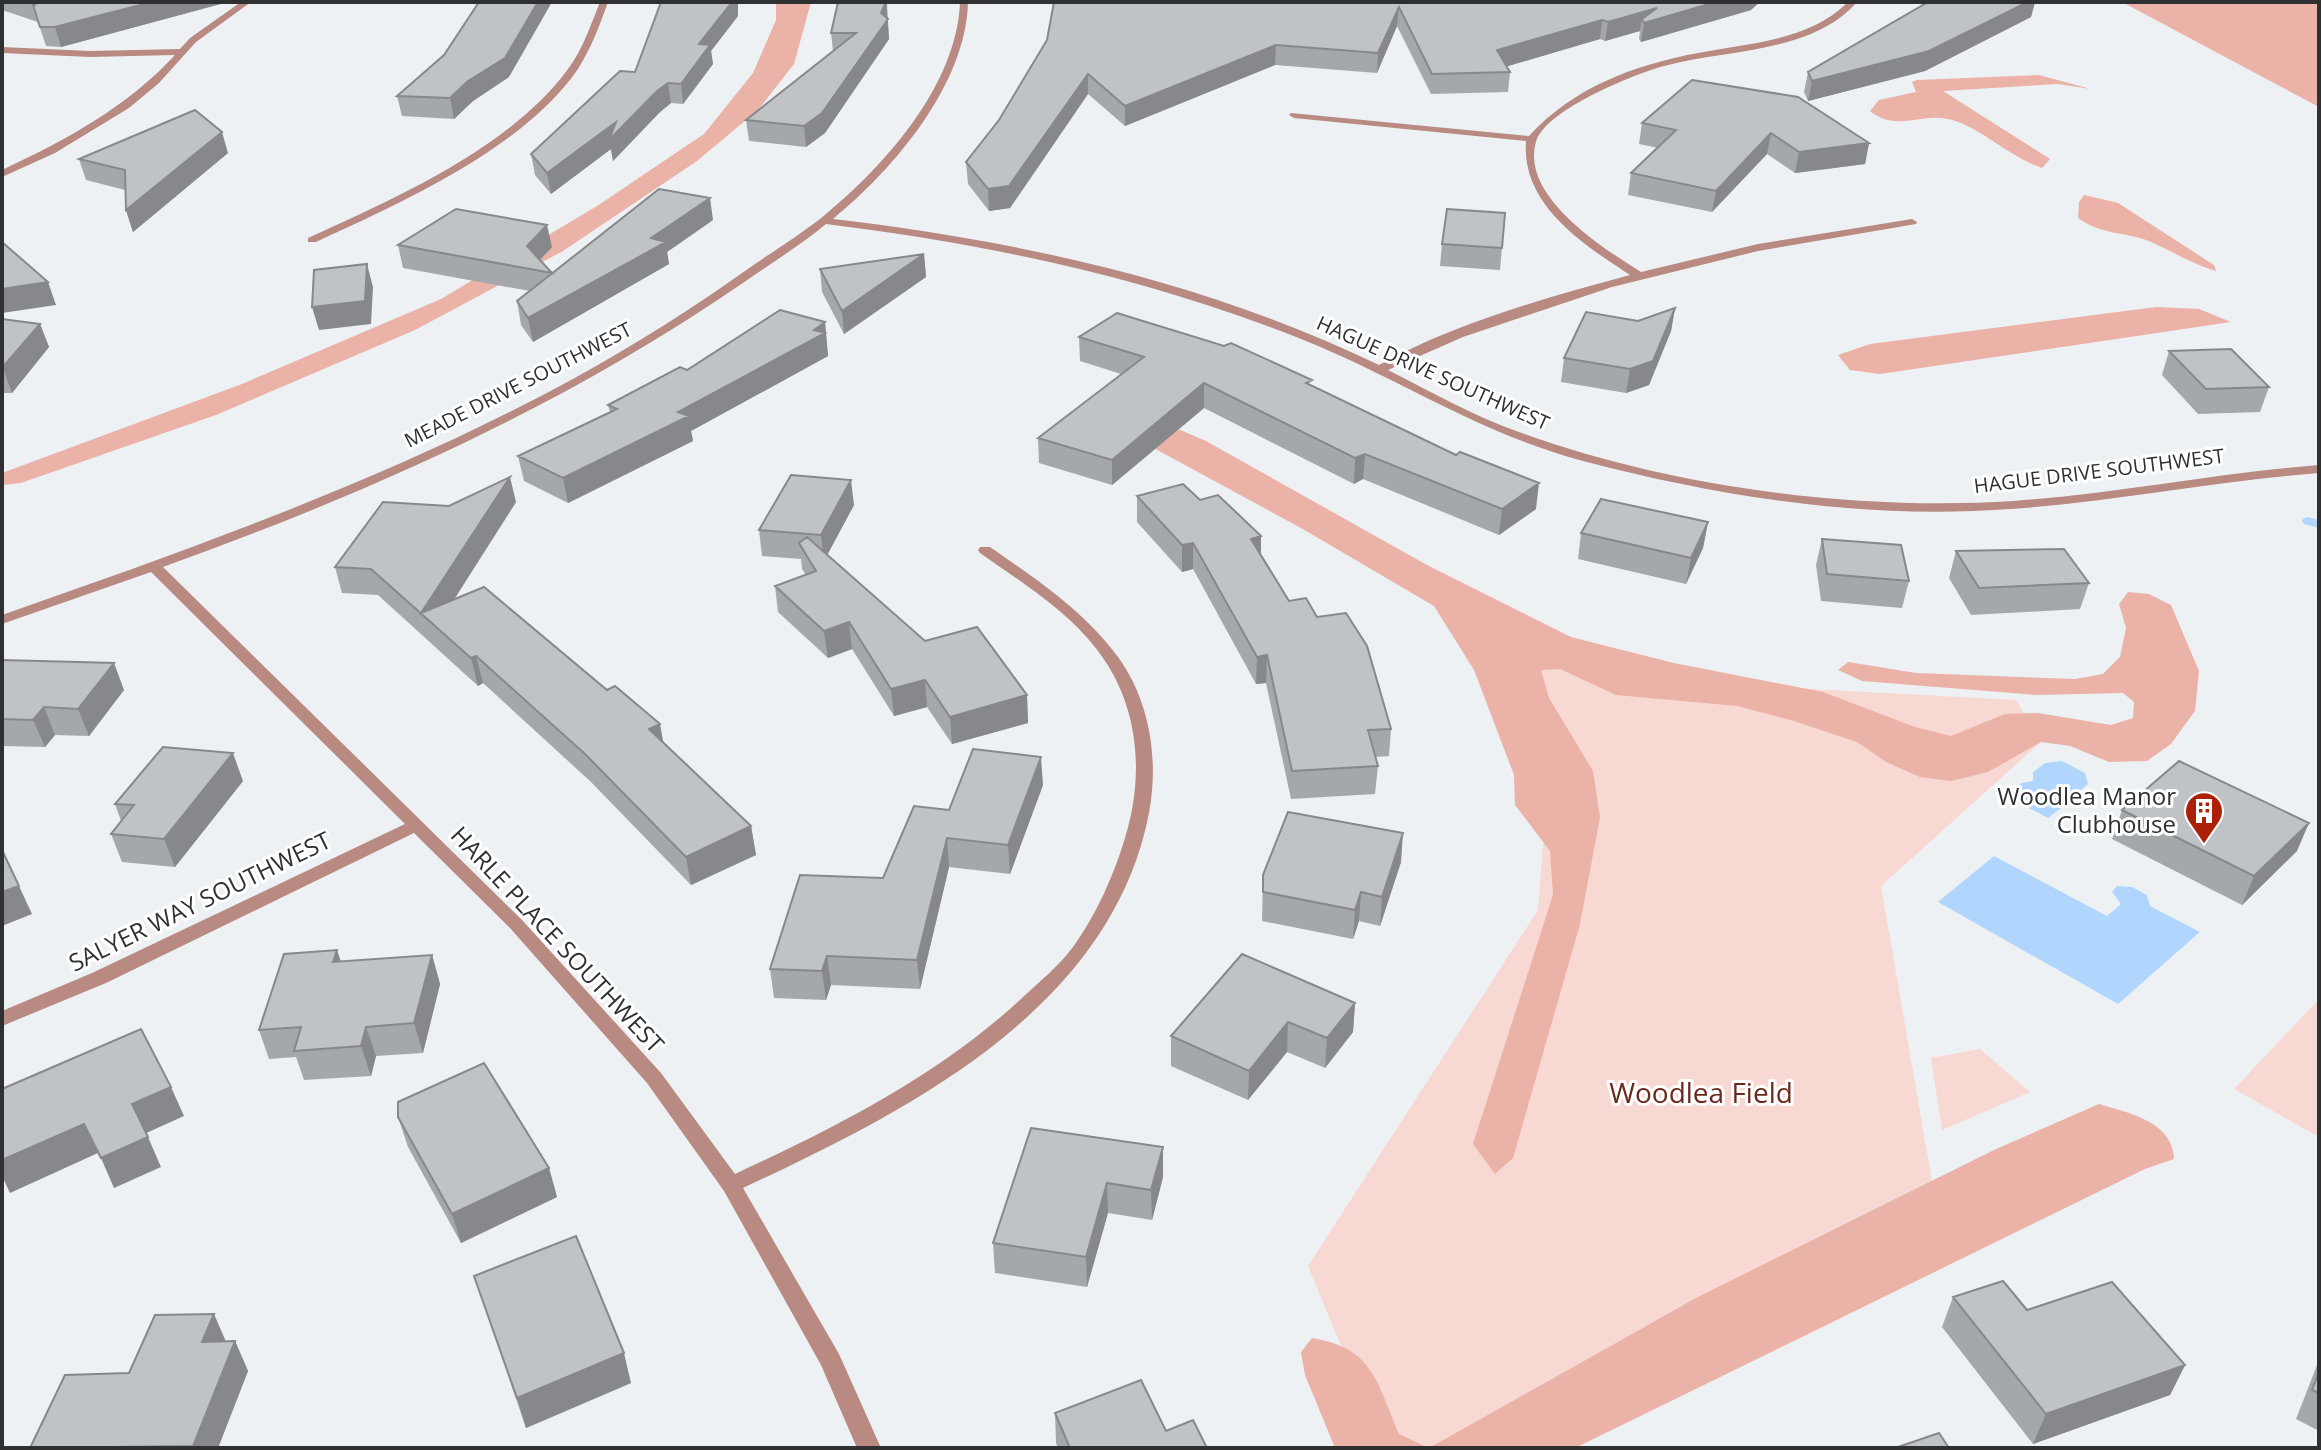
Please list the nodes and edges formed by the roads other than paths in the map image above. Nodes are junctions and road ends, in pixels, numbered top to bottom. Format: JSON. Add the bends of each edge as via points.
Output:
{"nodes":[{"id":1,"x":247,"y":2,"type":"edge"},
{"id":2,"x":604,"y":2,"type":"edge"},
{"id":3,"x":964,"y":2,"type":"edge"},
{"id":4,"x":1853,"y":2,"type":"edge"},
{"id":5,"x":2,"y":50,"type":"edge"},
{"id":6,"x":181,"y":52,"type":"junction"},
{"id":7,"x":1294,"y":115,"type":"dead end"},
{"id":8,"x":1531,"y":139,"type":"junction"},
{"id":9,"x":2,"y":174,"type":"edge"},
{"id":10,"x":825,"y":221,"type":"junction"},
{"id":11,"x":1912,"y":222,"type":"dead end"},
{"id":12,"x":312,"y":240,"type":"dead end"},
{"id":13,"x":1638,"y":275,"type":"junction"},
{"id":14,"x":1379,"y":370,"type":"junction"},
{"id":15,"x":2319,"y":469,"type":"edge"},
{"id":16,"x":985,"y":550,"type":"dead end"},
{"id":17,"x":154,"y":567,"type":"junction"},
{"id":18,"x":2,"y":620,"type":"edge"},
{"id":19,"x":417,"y":825,"type":"junction"},
{"id":20,"x":2,"y":1019,"type":"edge"},
{"id":21,"x":731,"y":1185,"type":"junction"},
{"id":22,"x":869,"y":1448,"type":"edge"}],
"edges":[{"from":1,"to":6,"type":"street"},
{"from":2,"to":12,"type":"street","via":[[573,70],[550,96],[478,152],[423,186]]},
{"from":3,"to":10,"type":"street","name":"MEADE DRIVE SOUTHWEST","via":[[944,84],[897,147]]},
{"from":4,"to":8,"type":"street","via":[[1833,21],[1812,29],[1681,58],[1611,81],[1568,103]]},
{"from":5,"to":6,"type":"street"},
{"from":6,"to":9,"type":"street","via":[[126,106]]},
{"from":7,"to":8,"type":"street"},
{"from":8,"to":13,"type":"street","via":[[1535,180],[1557,212],[1597,249]]},
{"from":10,"to":14,"type":"street","name":"HAGUE DRIVE SOUTHWEST","via":[[938,235],[1119,275],[1285,330]]},
{"from":10,"to":17,"type":"street","name":"MEADE DRIVE SOUTHWEST","via":[[630,355],[448,447]]},
{"from":11,"to":13,"type":"street","via":[[1799,237]]},
{"from":13,"to":14,"type":"street","via":[[1483,325]]},
{"from":14,"to":15,"type":"street","name":"HAGUE DRIVE SOUTHWEST","via":[[1490,425],[1563,452],[1737,489],[1835,501],[1971,507]]},
{"from":16,"to":21,"type":"street","via":[[1081,624],[1113,661],[1131,695],[1142,732],[1146,776],[1139,825],[1117,886],[1078,952],[1016,1016],[942,1076],[878,1115]]},
{"from":17,"to":18,"type":"street","name":"MEADE DRIVE SOUTHWEST"},
{"from":17,"to":19,"type":"street","name":"HARLE PLACE SOUTHWEST"},
{"from":19,"to":20,"type":"street","name":"SALYER WAY SOUTHWEST"},
{"from":19,"to":21,"type":"street","name":"HARLE PLACE SOUTHWEST","via":[[594,1008],[654,1078]]},
{"from":21,"to":22,"type":"street","name":"HARLE PLACE SOUTHWEST","via":[[831,1361]]}]}
